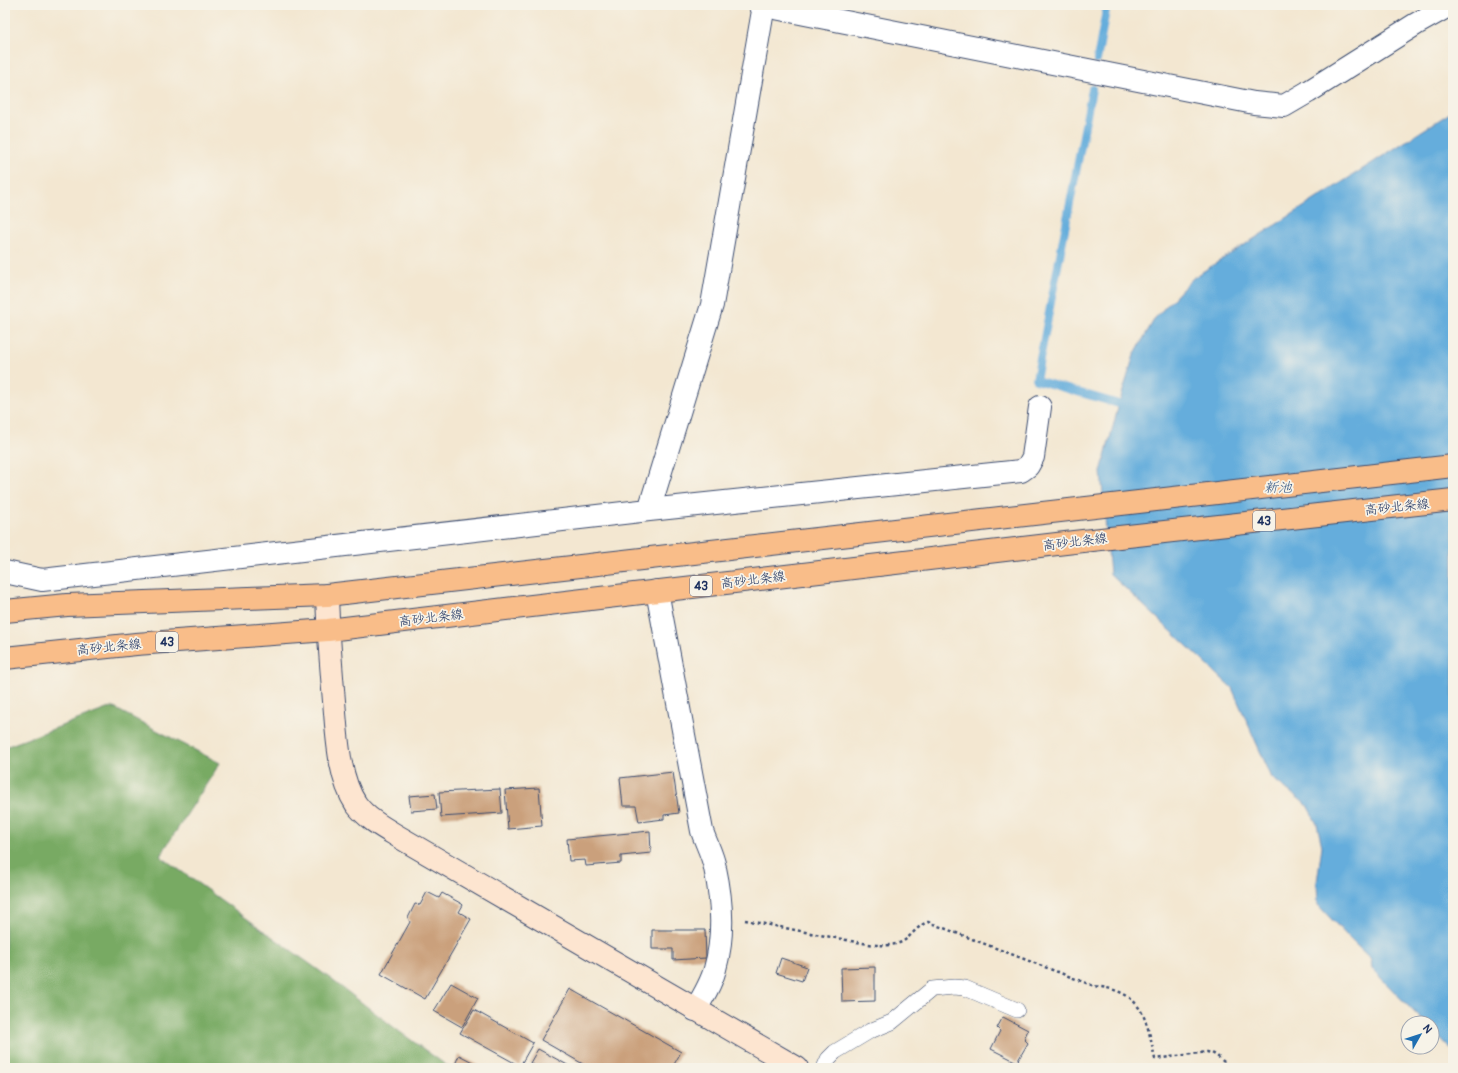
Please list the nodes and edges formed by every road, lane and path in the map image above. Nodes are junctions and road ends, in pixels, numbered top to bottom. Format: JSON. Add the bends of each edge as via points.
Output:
{"nodes":[{"id":1,"x":762,"y":5,"type":"edge"},
{"id":2,"x":1450,"y":5,"type":"edge"},
{"id":3,"x":1040,"y":407,"type":"dead end"},
{"id":4,"x":1453,"y":466,"type":"edge"},
{"id":5,"x":1453,"y":500,"type":"edge"},
{"id":6,"x":649,"y":510,"type":"junction"},
{"id":7,"x":5,"y":572,"type":"edge"},
{"id":8,"x":657,"y":591,"type":"junction"},
{"id":9,"x":327,"y":595,"type":"junction"},
{"id":10,"x":5,"y":611,"type":"edge"},
{"id":11,"x":328,"y":630,"type":"junction"},
{"id":12,"x":5,"y":658,"type":"edge"},
{"id":13,"x":721,"y":916,"type":"junction"},
{"id":14,"x":695,"y":1010,"type":"junction"},
{"id":15,"x":1016,"y":1010,"type":"dead end"},
{"id":16,"x":5,"y":1036,"type":"edge"},
{"id":17,"x":8,"y":1068,"type":"edge"},
{"id":18,"x":797,"y":1068,"type":"edge"},
{"id":19,"x":824,"y":1068,"type":"edge"},
{"id":20,"x":1231,"y":1068,"type":"edge"}],
"edges":[{"from":1,"to":2,"type":"street","via":[[1254,103],[1284,106]]},
{"from":1,"to":6,"type":"street","via":[[712,305]]},
{"from":3,"to":6,"type":"street","via":[[1033,457],[1028,466],[1021,471]]},
{"from":4,"to":9,"type":"main road"},
{"from":5,"to":8,"type":"main road","name":"高砂北条線","number":"43"},
{"from":6,"to":7,"type":"street","via":[[42,580]]},
{"from":8,"to":11,"type":"main road","name":"高砂北条線","number":"43"},
{"from":8,"to":13,"type":"street","via":[[702,831],[715,867]]},
{"from":9,"to":10,"type":"main road","via":[[67,605]]},
{"from":9,"to":11,"type":"street"},
{"from":11,"to":12,"type":"main road","name":"高砂北条線","number":"43","via":[[136,644]]},
{"from":11,"to":14,"type":"street","via":[[341,765],[350,793],[366,815],[406,842]]},
{"from":13,"to":14,"type":"street","via":[[715,968],[707,990]]},
{"from":13,"to":20,"type":"path","via":[[886,946],[907,939],[921,924],[928,922],[1094,986],[1107,987],[1126,994],[1141,1009],[1155,1059],[1207,1052]]},
{"from":14,"to":18,"type":"street"},
{"from":15,"to":19,"type":"lane","via":[[965,988],[932,989],[892,1022],[870,1031],[836,1052],[828,1059]]},
{"from":16,"to":17,"type":"path"}]}
